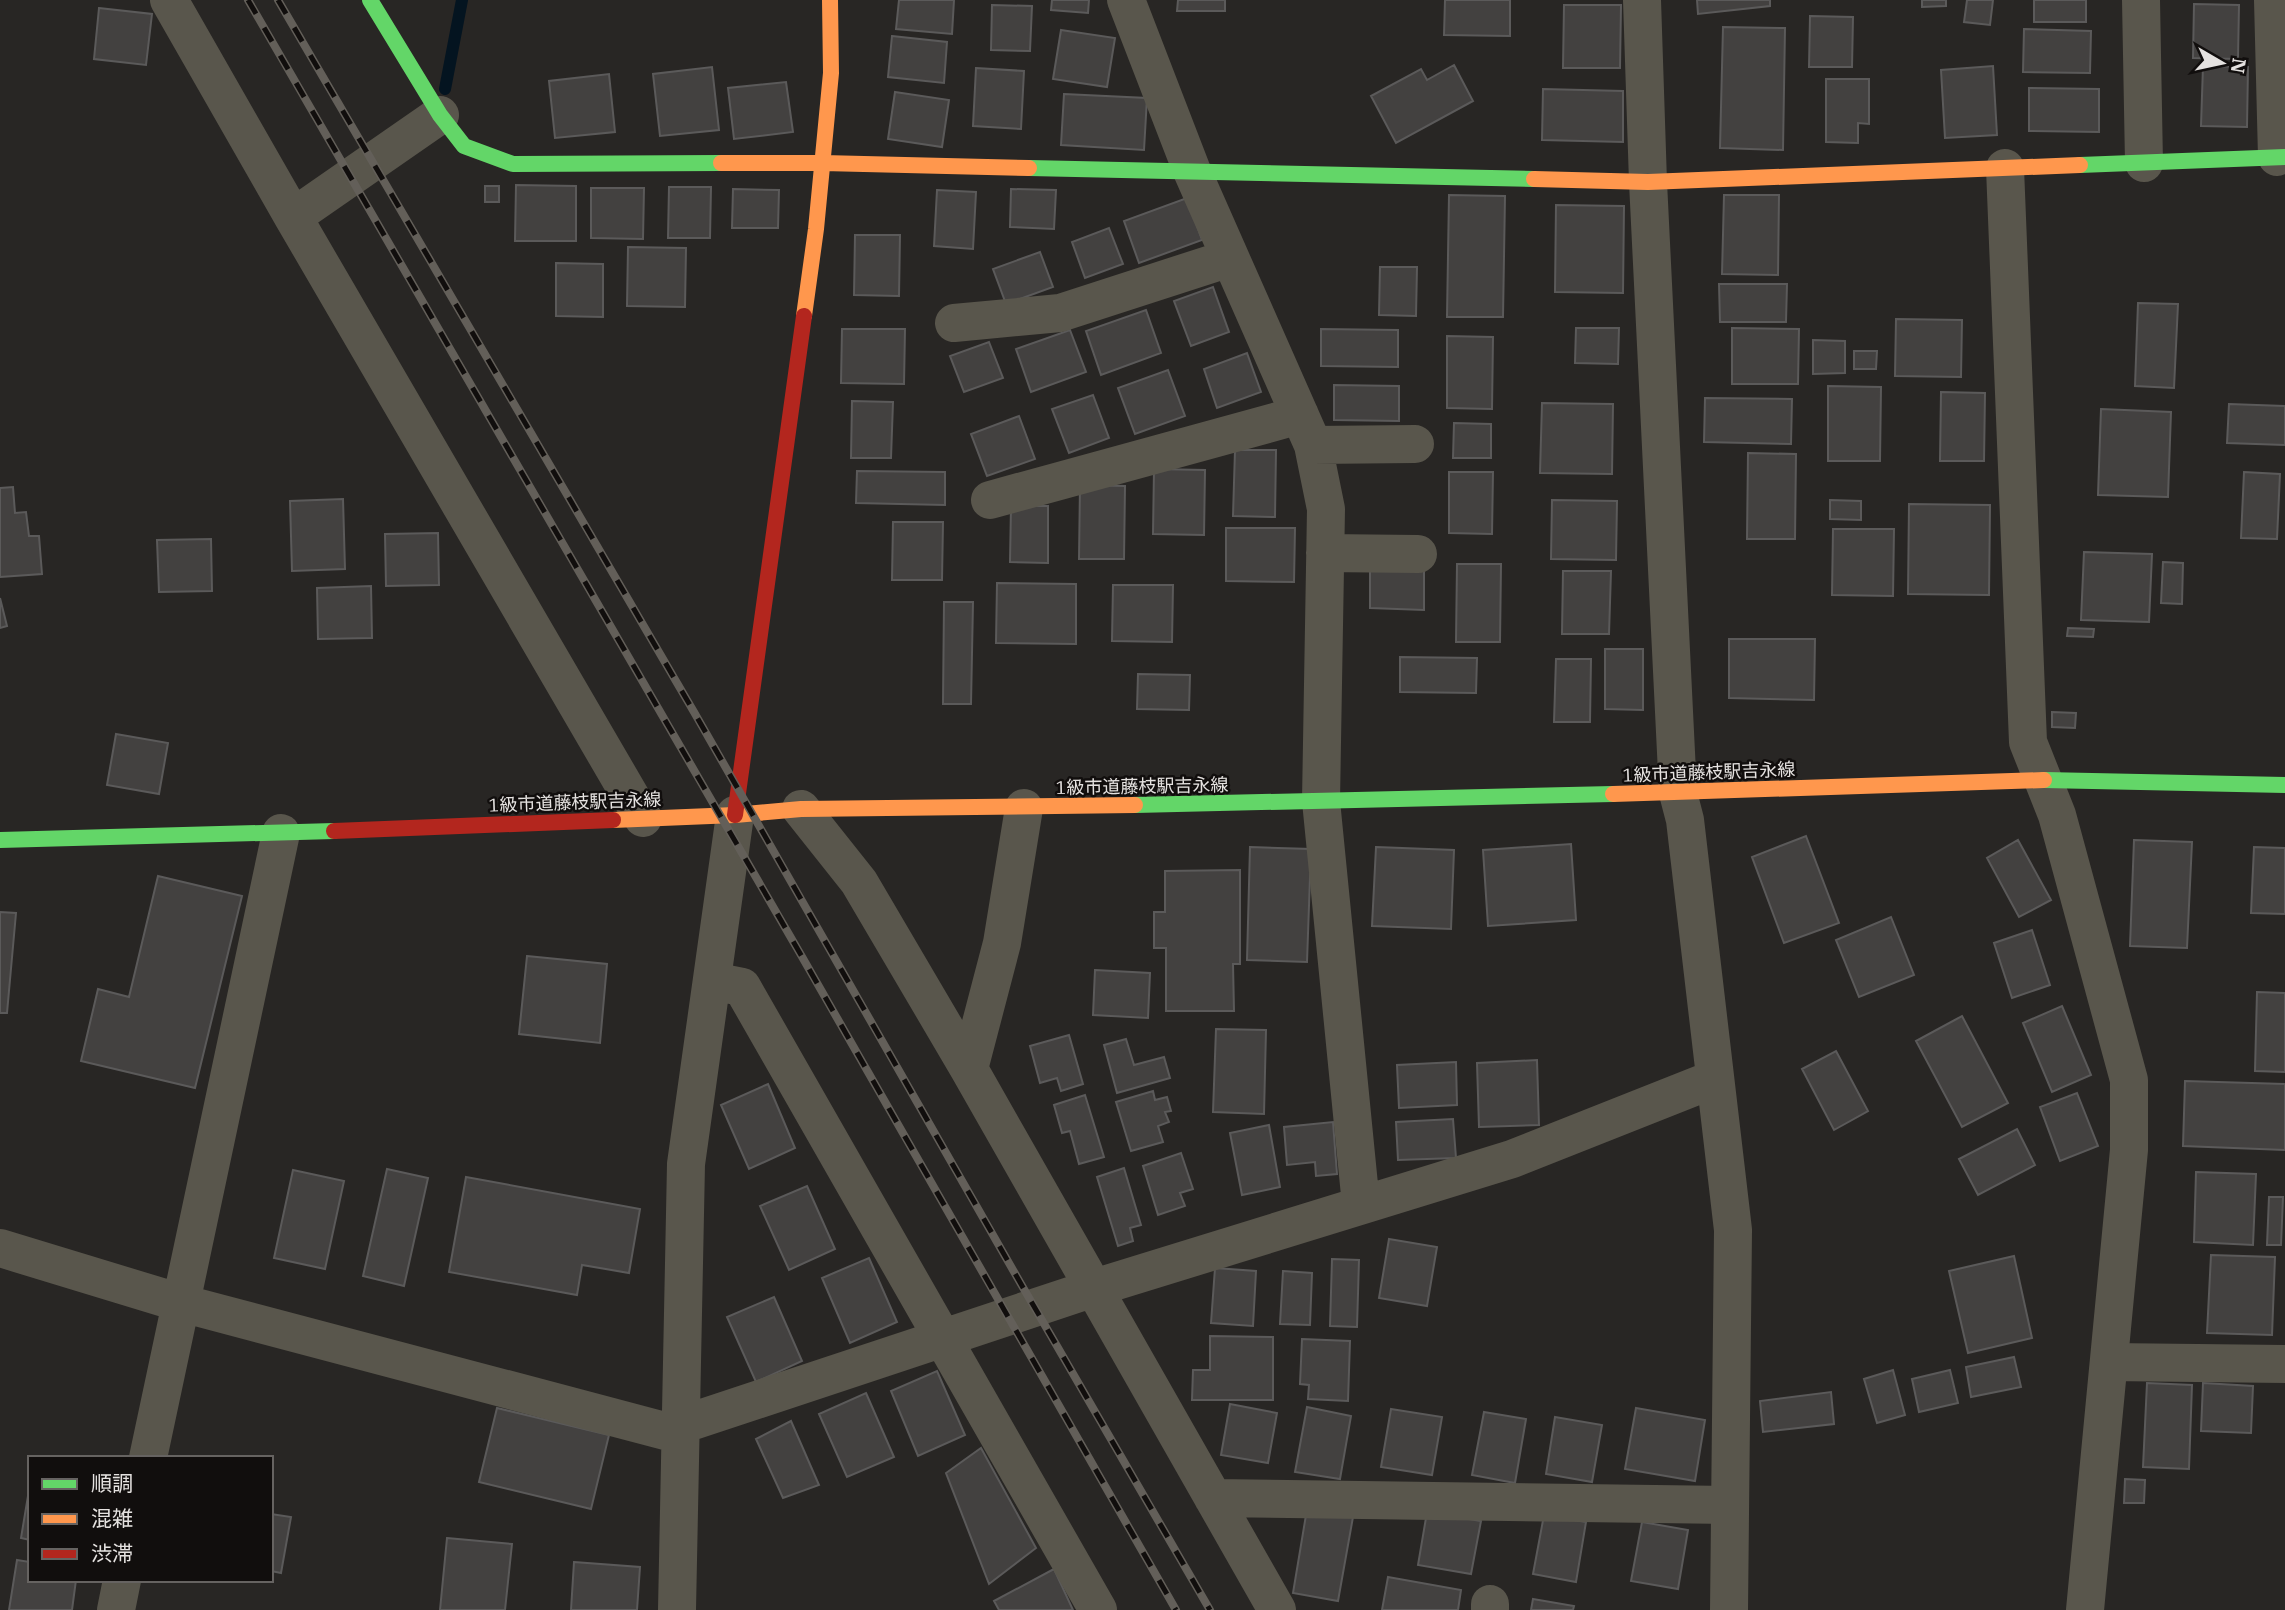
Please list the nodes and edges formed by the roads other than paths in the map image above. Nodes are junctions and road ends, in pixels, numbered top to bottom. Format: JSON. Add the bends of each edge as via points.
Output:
{"nodes":[{"id":1,"x":169,"y":0,"type":"edge"},
{"id":2,"x":370,"y":0,"type":"edge"},
{"id":3,"x":830,"y":0,"type":"edge"},
{"id":4,"x":1126,"y":0,"type":"edge"},
{"id":5,"x":1642,"y":0,"type":"edge"},
{"id":6,"x":2141,"y":0,"type":"edge"},
{"id":7,"x":2273,"y":0,"type":"edge"},
{"id":8,"x":440,"y":115,"type":"junction"},
{"id":9,"x":2281,"y":157,"type":"edge"},
{"id":10,"x":823,"y":163,"type":"junction"},
{"id":11,"x":2144,"y":163,"type":"junction"},
{"id":12,"x":2005,"y":168,"type":"junction"},
{"id":13,"x":1192,"y":171,"type":"junction"},
{"id":14,"x":1648,"y":182,"type":"junction"},
{"id":15,"x":293,"y":218,"type":"junction"},
{"id":16,"x":1230,"y":258,"type":"junction"},
{"id":17,"x":954,"y":323,"type":"dead end"},
{"id":18,"x":1306,"y":430,"type":"junction"},
{"id":19,"x":1415,"y":444,"type":"dead end"},
{"id":20,"x":990,"y":500,"type":"dead end"},
{"id":21,"x":1325,"y":553,"type":"junction"},
{"id":22,"x":1418,"y":554,"type":"dead end"},
{"id":23,"x":2044,"y":779,"type":"junction"},
{"id":24,"x":2285,"y":785,"type":"edge"},
{"id":25,"x":1678,"y":793,"type":"junction"},
{"id":26,"x":1321,"y":801,"type":"junction"},
{"id":27,"x":1024,"y":808,"type":"junction"},
{"id":28,"x":801,"y":809,"type":"junction"},
{"id":29,"x":735,"y":815,"type":"junction"},
{"id":30,"x":643,"y":818,"type":"junction"},
{"id":31,"x":281,"y":833,"type":"junction"},
{"id":32,"x":0,"y":840,"type":"edge"},
{"id":33,"x":712,"y":981,"type":"junction"},
{"id":34,"x":969,"y":1069,"type":"junction"},
{"id":35,"x":1714,"y":1079,"type":"junction"},
{"id":36,"x":1361,"y":1206,"type":"junction"},
{"id":37,"x":0,"y":1248,"type":"edge"},
{"id":38,"x":1094,"y":1288,"type":"junction"},
{"id":39,"x":181,"y":1303,"type":"junction"},
{"id":40,"x":943,"y":1339,"type":"junction"},
{"id":41,"x":2109,"y":1362,"type":"junction"},
{"id":42,"x":2285,"y":1364,"type":"edge"},
{"id":43,"x":680,"y":1430,"type":"junction"},
{"id":44,"x":148,"y":1456,"type":"edge"},
{"id":45,"x":1213,"y":1498,"type":"junction"},
{"id":46,"x":1730,"y":1505,"type":"junction"},
{"id":47,"x":122,"y":1582,"type":"edge"},
{"id":48,"x":116,"y":1610,"type":"edge"},
{"id":49,"x":677,"y":1610,"type":"edge"},
{"id":50,"x":1098,"y":1610,"type":"edge"},
{"id":51,"x":1278,"y":1610,"type":"edge"},
{"id":52,"x":1729,"y":1610,"type":"edge"},
{"id":53,"x":2085,"y":1610,"type":"edge"}],
"edges":[{"from":1,"to":15,"type":"street"},
{"from":2,"to":8,"type":"street"},
{"from":3,"to":10,"type":"street","via":[[831,73]]},
{"from":4,"to":13,"type":"street"},
{"from":5,"to":14,"type":"street"},
{"from":6,"to":11,"type":"street"},
{"from":7,"to":9,"type":"street"},
{"from":8,"to":10,"type":"street","via":[[464,146],[513,164]]},
{"from":8,"to":15,"type":"street"},
{"from":9,"to":11,"type":"street"},
{"from":10,"to":13,"type":"street"},
{"from":10,"to":29,"type":"street"},
{"from":11,"to":12,"type":"street"},
{"from":12,"to":14,"type":"street"},
{"from":12,"to":23,"type":"street","via":[[2028,742]]},
{"from":13,"to":14,"type":"street"},
{"from":13,"to":16,"type":"street"},
{"from":14,"to":25,"type":"street"},
{"from":15,"to":30,"type":"street"},
{"from":16,"to":17,"type":"street","via":[[1060,313]]},
{"from":16,"to":18,"type":"street"},
{"from":18,"to":19,"type":"street"},
{"from":18,"to":20,"type":"street"},
{"from":18,"to":21,"type":"street","via":[[1326,509]]},
{"from":21,"to":22,"type":"street"},
{"from":21,"to":26,"type":"street"},
{"from":23,"to":24,"type":"street","name":"1級市道藤枝駅吉永線"},
{"from":23,"to":25,"type":"street","name":"1級市道藤枝駅吉永線"},
{"from":23,"to":41,"type":"street","via":[[2129,1080],[2129,1150]]},
{"from":25,"to":26,"type":"street","name":"1級市道藤枝駅吉永線"},
{"from":25,"to":35,"type":"street","via":[[1685,820]]},
{"from":26,"to":27,"type":"street","name":"1級市道藤枝駅吉永線"},
{"from":26,"to":36,"type":"street"},
{"from":27,"to":28,"type":"street","name":"1級市道藤枝駅吉永線"},
{"from":27,"to":34,"type":"street","via":[[1002,943]]},
{"from":28,"to":29,"type":"street","name":"1級市道藤枝駅吉永線"},
{"from":28,"to":34,"type":"street","via":[[859,882]]},
{"from":29,"to":30,"type":"street","name":"1級市道藤枝駅吉永線"},
{"from":29,"to":33,"type":"street"},
{"from":30,"to":31,"type":"street","name":"1級市道藤枝駅吉永線"},
{"from":31,"to":32,"type":"street","name":"1級市道藤枝駅吉永線"},
{"from":31,"to":39,"type":"street"},
{"from":33,"to":40,"type":"street","via":[[742,987]]},
{"from":33,"to":43,"type":"street","via":[[686,1164]]},
{"from":34,"to":38,"type":"street"},
{"from":35,"to":36,"type":"street","via":[[1512,1159]]},
{"from":35,"to":46,"type":"street","via":[[1733,1230]]},
{"from":36,"to":38,"type":"street"},
{"from":37,"to":39,"type":"street"},
{"from":38,"to":40,"type":"street"},
{"from":38,"to":45,"type":"street"},
{"from":39,"to":43,"type":"street"},
{"from":39,"to":44,"type":"street"},
{"from":40,"to":43,"type":"street"},
{"from":40,"to":50,"type":"street"},
{"from":41,"to":42,"type":"street"},
{"from":41,"to":53,"type":"street"},
{"from":43,"to":49,"type":"street"},
{"from":45,"to":46,"type":"street"},
{"from":45,"to":51,"type":"street"},
{"from":46,"to":52,"type":"street"},
{"from":47,"to":48,"type":"street"}]}
